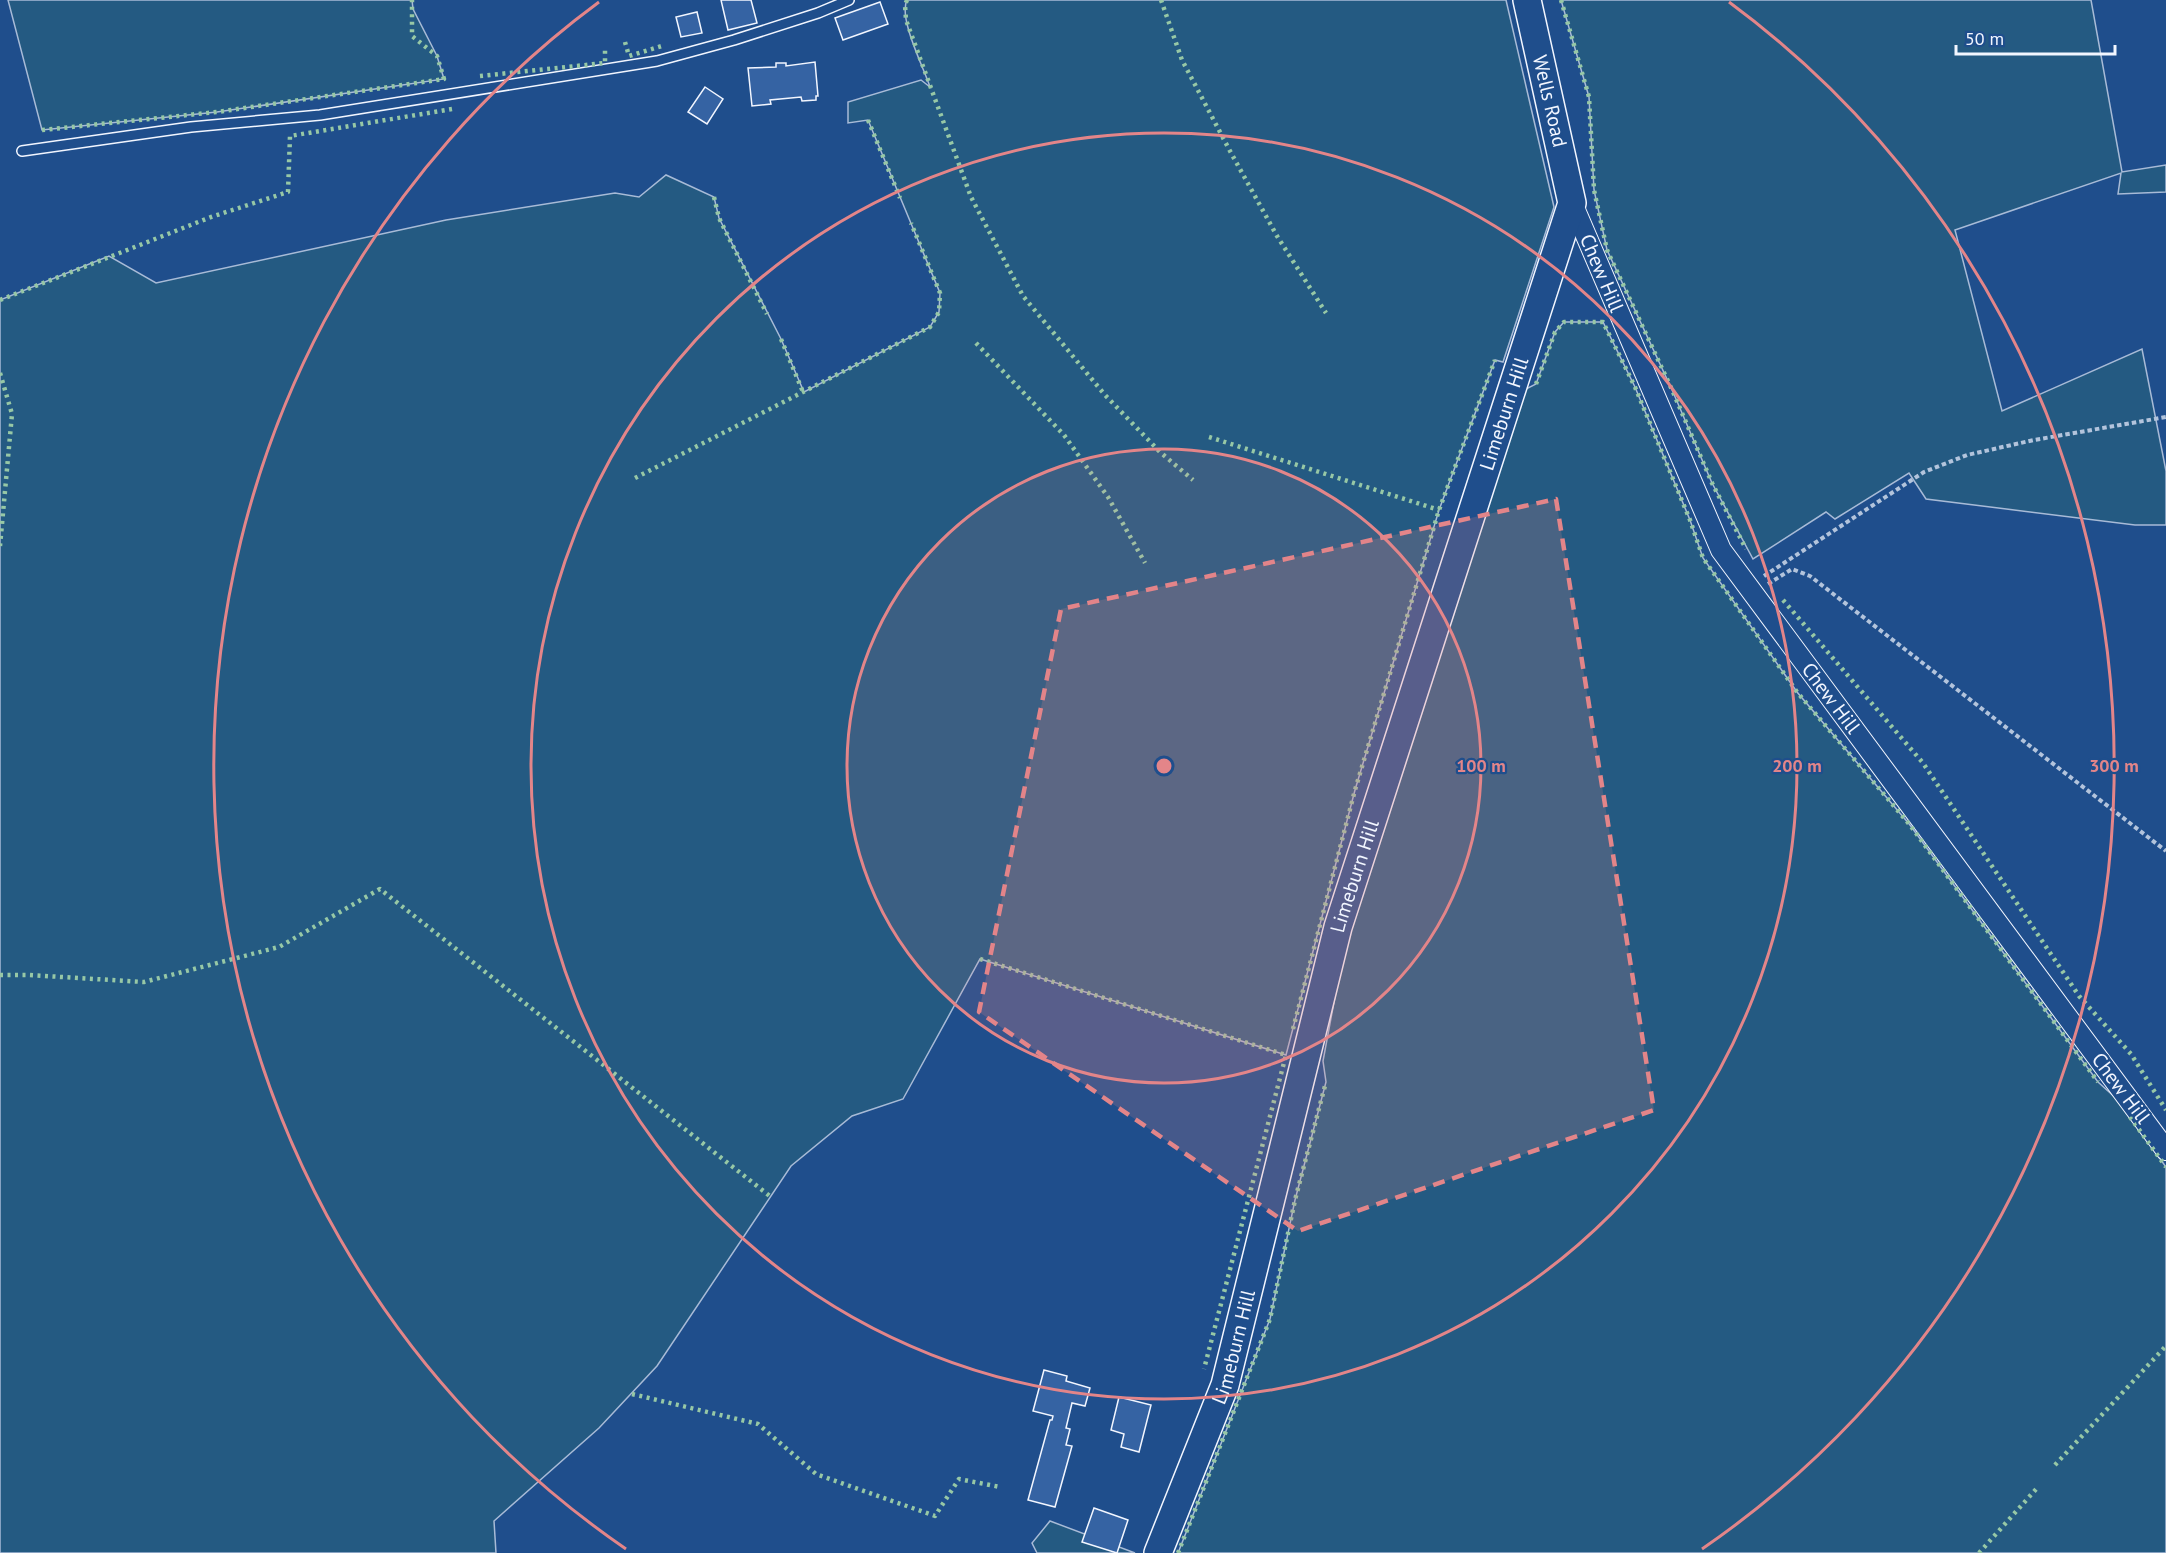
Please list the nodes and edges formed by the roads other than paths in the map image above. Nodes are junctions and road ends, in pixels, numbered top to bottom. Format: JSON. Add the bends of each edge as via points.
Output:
{"nodes":[{"id":1,"x":849,"y":0,"type":"edge"},
{"id":2,"x":1527,"y":0,"type":"edge"},
{"id":3,"x":22,"y":151,"type":"dead end"},
{"id":4,"x":1572,"y":203,"type":"junction"},
{"id":5,"x":2166,"y":1150,"type":"edge"},
{"id":6,"x":1158,"y":1553,"type":"edge"}],
"edges":[{"from":1,"to":3,"type":"lane","via":[[734,40],[657,61],[320,115]]},
{"from":2,"to":4,"type":"street","name":"Wells Road"},
{"from":4,"to":5,"type":"street","name":"Chew Hill","via":[[1721,549]]},
{"from":4,"to":6,"type":"street","name":"Limeburn Hill","via":[[1338,927],[1225,1385]]}]}
